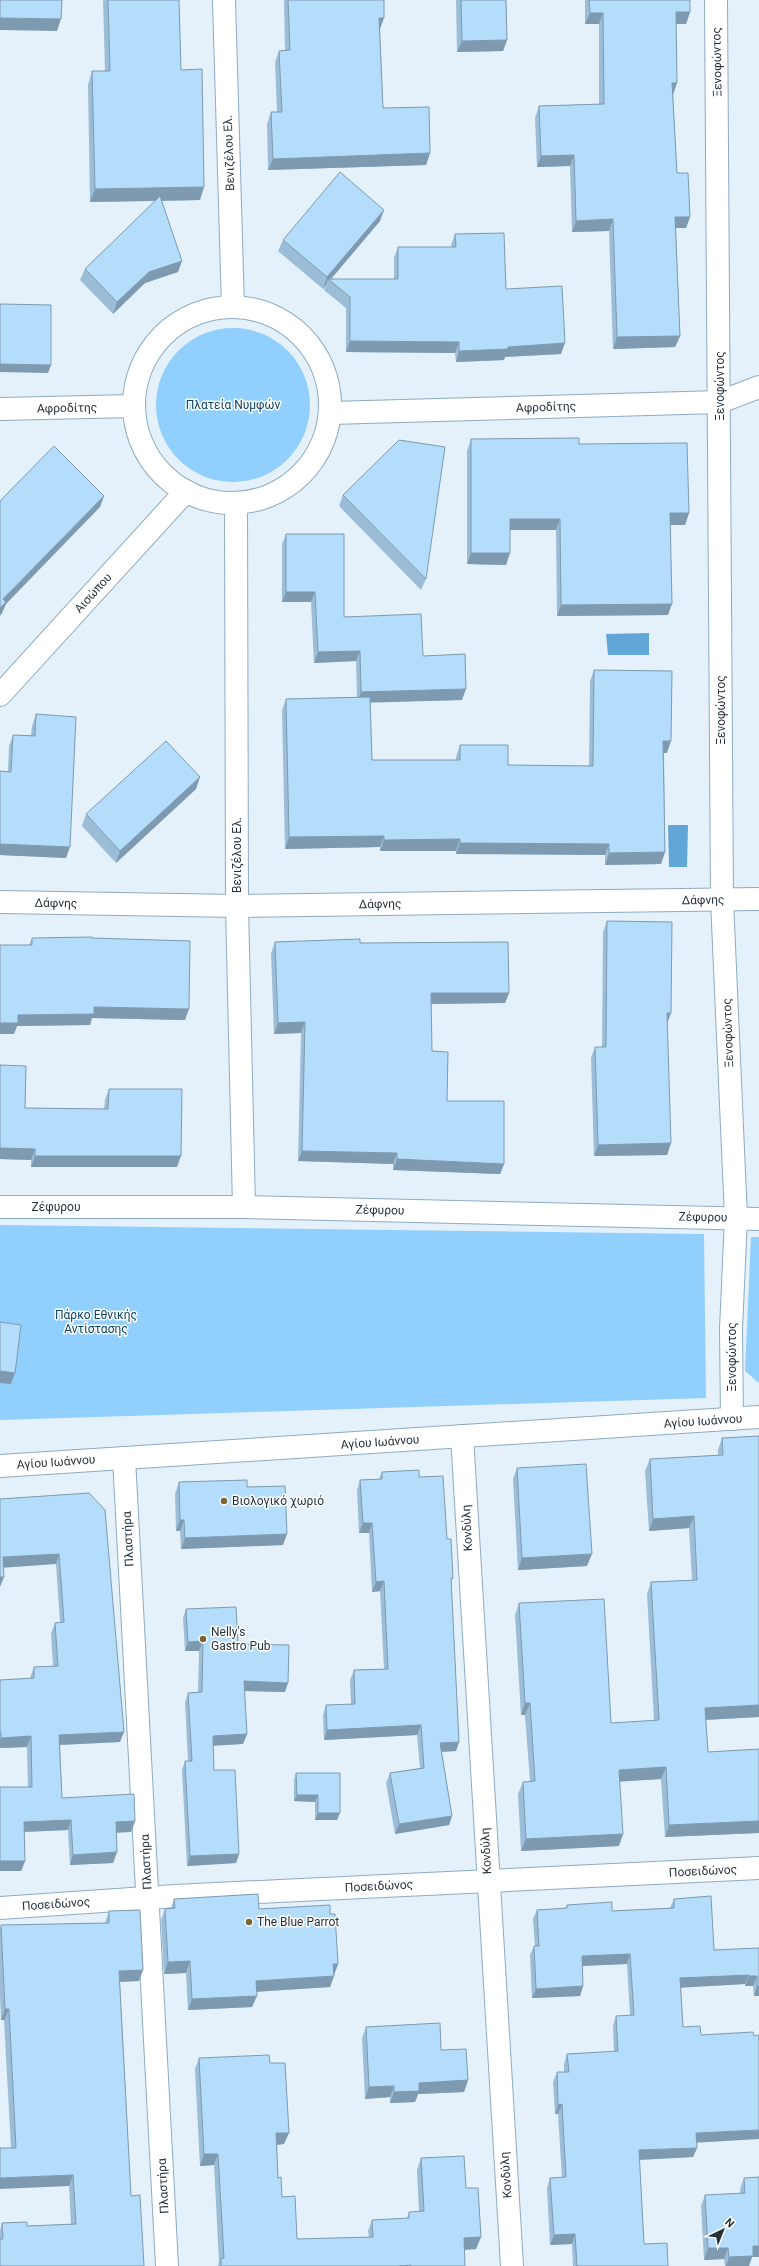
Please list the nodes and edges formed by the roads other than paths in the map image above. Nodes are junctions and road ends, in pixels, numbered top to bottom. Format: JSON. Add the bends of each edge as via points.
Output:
{"nodes":[{"id":1,"x":224,"y":0,"type":"edge"},
{"id":2,"x":716,"y":0,"type":"edge"},
{"id":3,"x":233,"y":307,"type":"junction"},
{"id":4,"x":759,"y":387,"type":"edge"},
{"id":5,"x":720,"y":402,"type":"junction"},
{"id":6,"x":134,"y":406,"type":"junction"},
{"id":7,"x":0,"y":409,"type":"edge"},
{"id":8,"x":330,"y":413,"type":"junction"},
{"id":9,"x":186,"y":491,"type":"junction"},
{"id":10,"x":236,"y":503,"type":"junction"},
{"id":11,"x":0,"y":695,"type":"edge"},
{"id":12,"x":759,"y":899,"type":"edge"},
{"id":13,"x":722,"y":900,"type":"junction"},
{"id":14,"x":0,"y":902,"type":"edge"},
{"id":15,"x":237,"y":906,"type":"junction"},
{"id":16,"x":0,"y":1207,"type":"edge"},
{"id":17,"x":244,"y":1207,"type":"junction"},
{"id":18,"x":736,"y":1218,"type":"junction"},
{"id":19,"x":759,"y":1219,"type":"edge"},
{"id":20,"x":759,"y":1417,"type":"edge"},
{"id":21,"x":732,"y":1419,"type":"junction"},
{"id":22,"x":462,"y":1436,"type":"junction"},
{"id":23,"x":124,"y":1458,"type":"junction"},
{"id":24,"x":0,"y":1466,"type":"edge"},
{"id":25,"x":759,"y":1868,"type":"edge"},
{"id":26,"x":487,"y":1881,"type":"junction"},
{"id":27,"x":148,"y":1898,"type":"junction"},
{"id":28,"x":0,"y":1908,"type":"edge"},
{"id":29,"x":168,"y":2266,"type":"edge"},
{"id":30,"x":512,"y":2266,"type":"edge"}],
"edges":[{"from":1,"to":3,"type":"street","name":"Βενιζέλου Ελ."},
{"from":2,"to":5,"type":"street","name":"Ξενοφώντος"},
{"from":3,"to":6,"type":"street","via":[[196,313],[170,328],[150,350],[138,377]]},
{"from":3,"to":8,"type":"street","via":[[263,312],[290,325],[311,346],[325,373]]},
{"from":4,"to":5,"type":"street","name":"Αφροδίτης"},
{"from":5,"to":8,"type":"street","name":"Αφροδίτης"},
{"from":5,"to":13,"type":"street","name":"Ξενοφώντος"},
{"from":6,"to":7,"type":"street","name":"Αφροδίτης"},
{"from":6,"to":9,"type":"street","via":[[138,432],[148,456],[165,476]]},
{"from":8,"to":10,"type":"street","via":[[321,447],[300,476],[271,496]]},
{"from":9,"to":10,"type":"street","via":[[227,503]]},
{"from":9,"to":11,"type":"street","name":"Αισώπου"},
{"from":10,"to":15,"type":"street","name":"Βενιζέλου Ελ."},
{"from":12,"to":13,"type":"street","name":"Δάφνης"},
{"from":13,"to":15,"type":"street","name":"Δάφνης"},
{"from":13,"to":18,"type":"street","name":"Ξενοφώντος"},
{"from":14,"to":15,"type":"street","name":"Δάφνης"},
{"from":15,"to":17,"type":"street","name":"Βενιζέλου Ελ."},
{"from":16,"to":17,"type":"street","name":"Ζέφυρου"},
{"from":17,"to":18,"type":"street","name":"Ζέφυρου"},
{"from":18,"to":19,"type":"street","name":"Ζέφυρου"},
{"from":18,"to":21,"type":"street","name":"Ξενοφώντος","via":[[731,1329]]},
{"from":20,"to":21,"type":"street","name":"Αγίου Ιωάννου"},
{"from":21,"to":22,"type":"street","name":"Αγίου Ιωάννου"},
{"from":22,"to":23,"type":"street","name":"Αγίου Ιωάννου"},
{"from":22,"to":26,"type":"street","name":"Κονδύλη"},
{"from":23,"to":24,"type":"street","name":"Αγίου Ιωάννου"},
{"from":23,"to":27,"type":"street","name":"Πλαστήρα"},
{"from":25,"to":26,"type":"street","name":"Ποσειδώνος"},
{"from":26,"to":27,"type":"street","name":"Ποσειδώνος"},
{"from":26,"to":30,"type":"street","name":"Κονδύλη"},
{"from":27,"to":28,"type":"street","name":"Ποσειδώνος"},
{"from":27,"to":29,"type":"street","name":"Πλαστήρα"}]}
